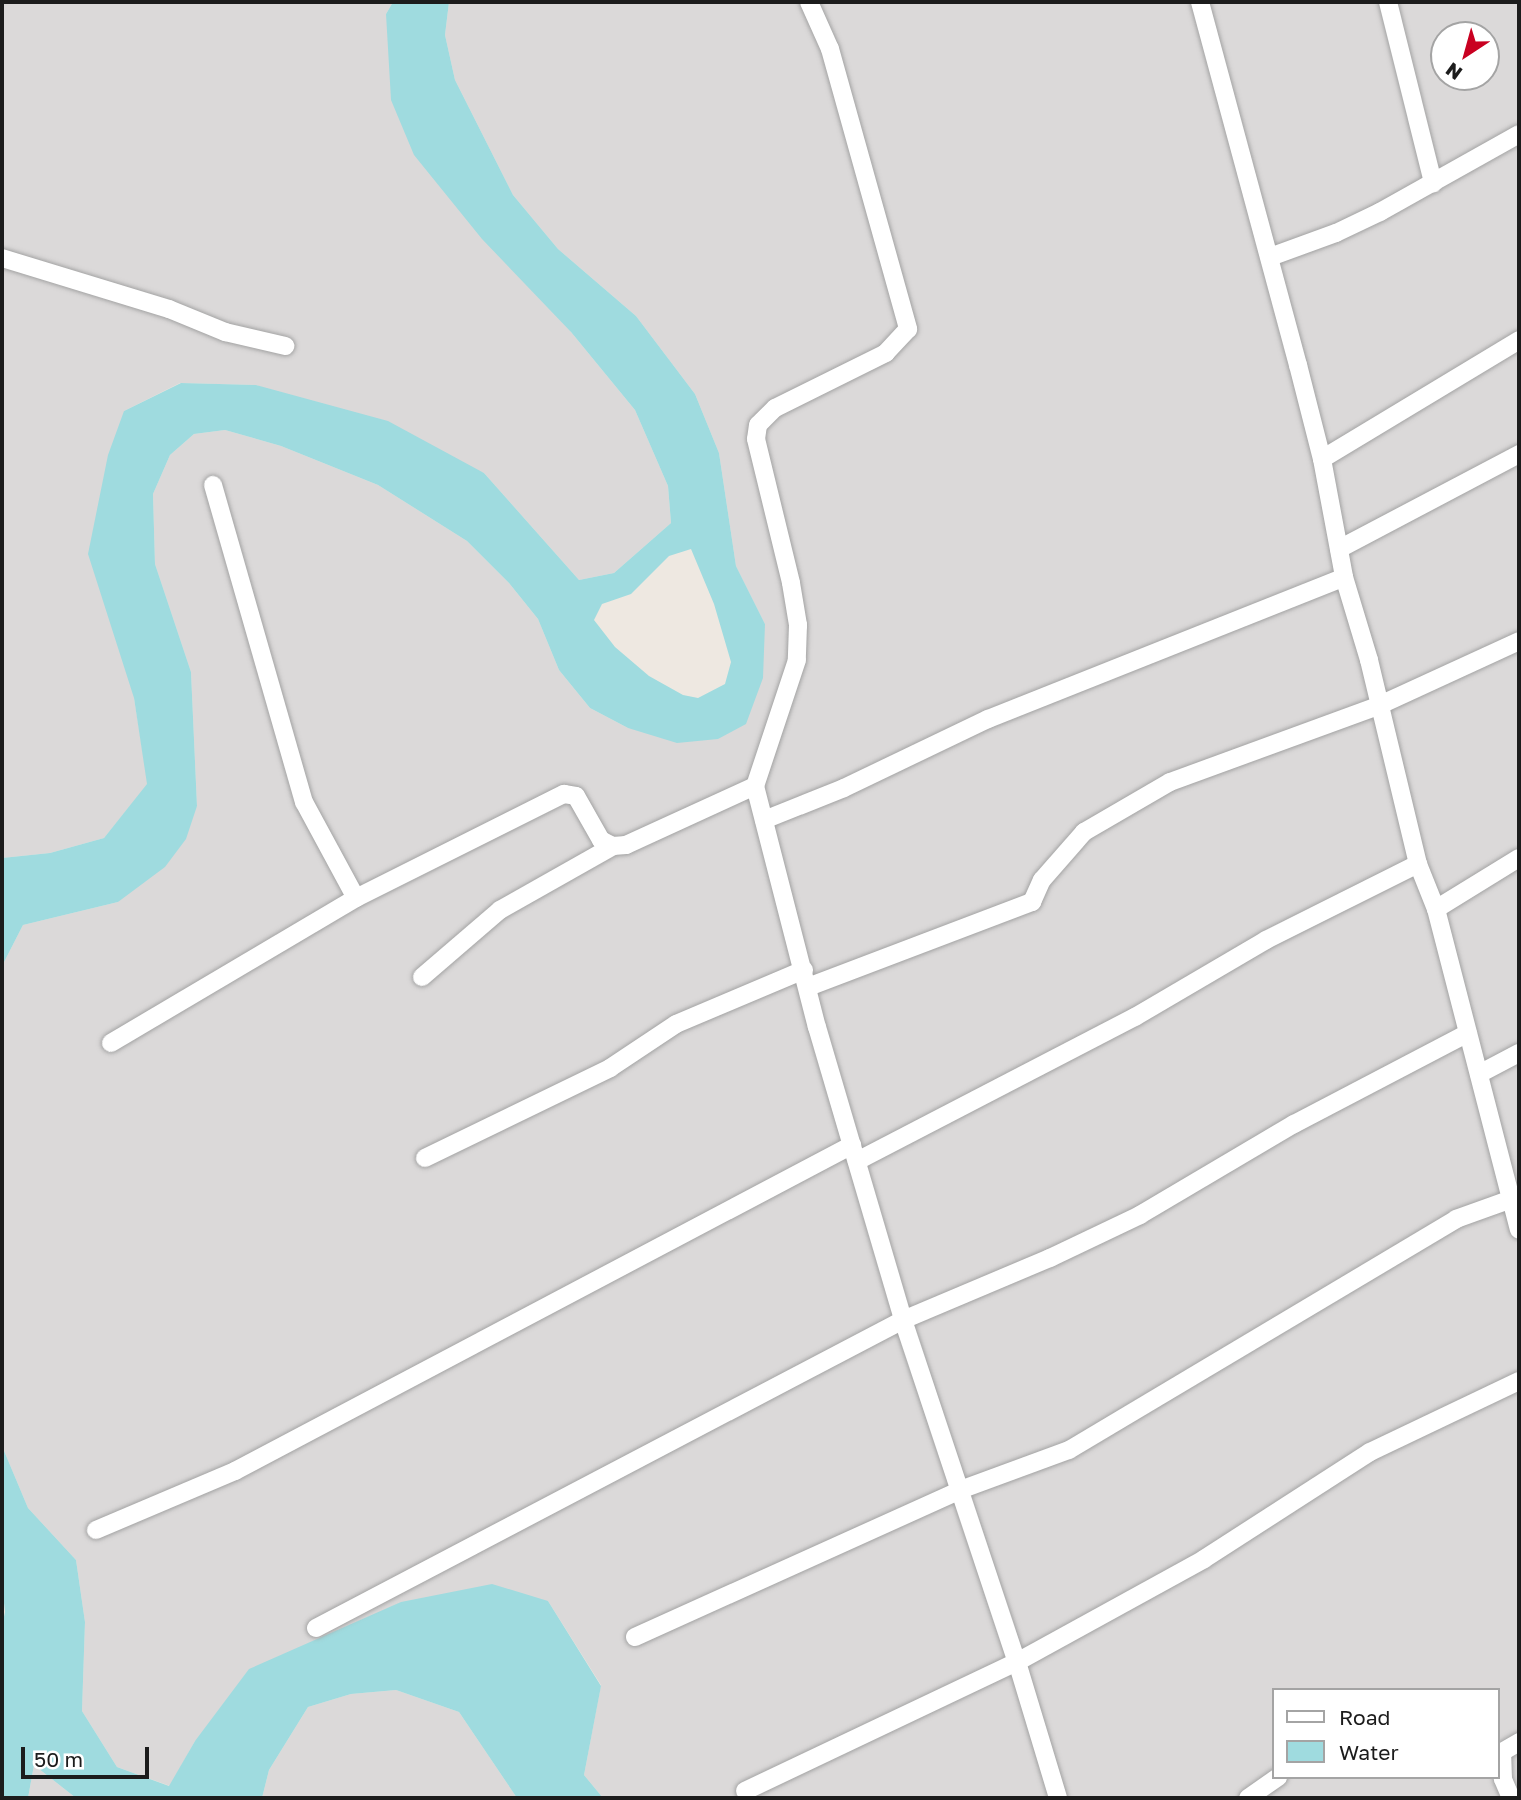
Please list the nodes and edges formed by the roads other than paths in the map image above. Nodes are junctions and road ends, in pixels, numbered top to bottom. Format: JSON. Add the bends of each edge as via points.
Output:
{"nodes":[{"id":1,"x":809,"y":2,"type":"edge"},
{"id":2,"x":1200,"y":2,"type":"edge"},
{"id":3,"x":1388,"y":2,"type":"edge"},
{"id":4,"x":1519,"y":134,"type":"edge"},
{"id":5,"x":1433,"y":183,"type":"junction"},
{"id":6,"x":1270,"y":257,"type":"junction"},
{"id":7,"x":2,"y":258,"type":"edge"},
{"id":8,"x":1519,"y":340,"type":"edge"},
{"id":9,"x":285,"y":346,"type":"dead end"},
{"id":10,"x":1519,"y":454,"type":"edge"},
{"id":11,"x":1322,"y":460,"type":"junction"},
{"id":12,"x":213,"y":485,"type":"dead end"},
{"id":13,"x":1339,"y":549,"type":"junction"},
{"id":14,"x":1344,"y":577,"type":"junction"},
{"id":15,"x":1519,"y":641,"type":"edge"},
{"id":16,"x":1380,"y":705,"type":"junction"},
{"id":17,"x":755,"y":786,"type":"junction"},
{"id":18,"x":764,"y":820,"type":"junction"},
{"id":19,"x":613,"y":846,"type":"junction"},
{"id":20,"x":1519,"y":858,"type":"edge"},
{"id":21,"x":1418,"y":864,"type":"junction"},
{"id":22,"x":356,"y":898,"type":"junction"},
{"id":23,"x":1436,"y":909,"type":"junction"},
{"id":24,"x":422,"y":977,"type":"dead end"},
{"id":25,"x":806,"y":978,"type":"junction"},
{"id":26,"x":1468,"y":1032,"type":"junction"},
{"id":27,"x":111,"y":1043,"type":"dead end"},
{"id":28,"x":1519,"y":1053,"type":"edge"},
{"id":29,"x":1479,"y":1074,"type":"junction"},
{"id":30,"x":854,"y":1153,"type":"junction"},
{"id":31,"x":425,"y":1158,"type":"dead end"},
{"id":32,"x":1510,"y":1200,"type":"junction"},
{"id":33,"x":1519,"y":1229,"type":"edge"},
{"id":34,"x":903,"y":1320,"type":"junction"},
{"id":35,"x":1519,"y":1381,"type":"edge"},
{"id":36,"x":960,"y":1490,"type":"junction"},
{"id":37,"x":96,"y":1530,"type":"dead end"},
{"id":38,"x":316,"y":1628,"type":"dead end"},
{"id":39,"x":635,"y":1637,"type":"dead end"},
{"id":40,"x":1017,"y":1662,"type":"junction"},
{"id":41,"x":1519,"y":1742,"type":"edge"},
{"id":42,"x":1275,"y":1779,"type":"edge"},
{"id":43,"x":745,"y":1791,"type":"dead end"},
{"id":44,"x":1058,"y":1798,"type":"edge"},
{"id":45,"x":1248,"y":1798,"type":"edge"},
{"id":46,"x":1511,"y":1798,"type":"edge"}],
"edges":[{"from":1,"to":17,"type":"street","via":[[830,49],[908,328],[886,353],[775,408],[758,425],[756,439],[798,625],[797,660]]},
{"from":2,"to":6,"type":"street"},
{"from":3,"to":5,"type":"street"},
{"from":4,"to":5,"type":"street"},
{"from":5,"to":6,"type":"street","via":[[1336,233]]},
{"from":6,"to":11,"type":"street"},
{"from":7,"to":9,"type":"street","via":[[169,309],[225,332]]},
{"from":8,"to":11,"type":"street"},
{"from":10,"to":13,"type":"street"},
{"from":11,"to":13,"type":"street"},
{"from":12,"to":22,"type":"street","via":[[304,802]]},
{"from":13,"to":14,"type":"street"},
{"from":14,"to":16,"type":"street"},
{"from":14,"to":18,"type":"street","via":[[988,719],[844,788]]},
{"from":15,"to":16,"type":"street"},
{"from":16,"to":21,"type":"street"},
{"from":16,"to":25,"type":"street","via":[[1170,782],[1084,832],[1042,880],[1032,902]]},
{"from":17,"to":18,"type":"street"},
{"from":17,"to":19,"type":"street","via":[[626,845]]},
{"from":18,"to":25,"type":"street"},
{"from":19,"to":22,"type":"street","via":[[597,834],[576,796],[564,794]]},
{"from":19,"to":24,"type":"street","via":[[500,911]]},
{"from":20,"to":23,"type":"street"},
{"from":21,"to":23,"type":"street"},
{"from":21,"to":30,"type":"street","via":[[1266,940],[1135,1017]]},
{"from":22,"to":27,"type":"street"},
{"from":23,"to":26,"type":"street"},
{"from":25,"to":30,"type":"street"},
{"from":25,"to":31,"type":"street","via":[[676,1024],[610,1068]]},
{"from":26,"to":29,"type":"street"},
{"from":26,"to":34,"type":"street","via":[[1294,1124],[1140,1215]]},
{"from":28,"to":29,"type":"street"},
{"from":29,"to":32,"type":"street"},
{"from":30,"to":34,"type":"street"},
{"from":30,"to":37,"type":"street","via":[[235,1471]]},
{"from":32,"to":33,"type":"street"},
{"from":32,"to":36,"type":"street","via":[[1456,1219],[1069,1450]]},
{"from":34,"to":36,"type":"street"},
{"from":34,"to":38,"type":"street"},
{"from":35,"to":40,"type":"street","via":[[1370,1452],[1204,1559]]},
{"from":36,"to":39,"type":"street"},
{"from":36,"to":40,"type":"street"},
{"from":40,"to":43,"type":"street"},
{"from":40,"to":44,"type":"street"},
{"from":41,"to":46,"type":"street","via":[[1502,1752],[1503,1779]]},
{"from":42,"to":45,"type":"street"}]}
